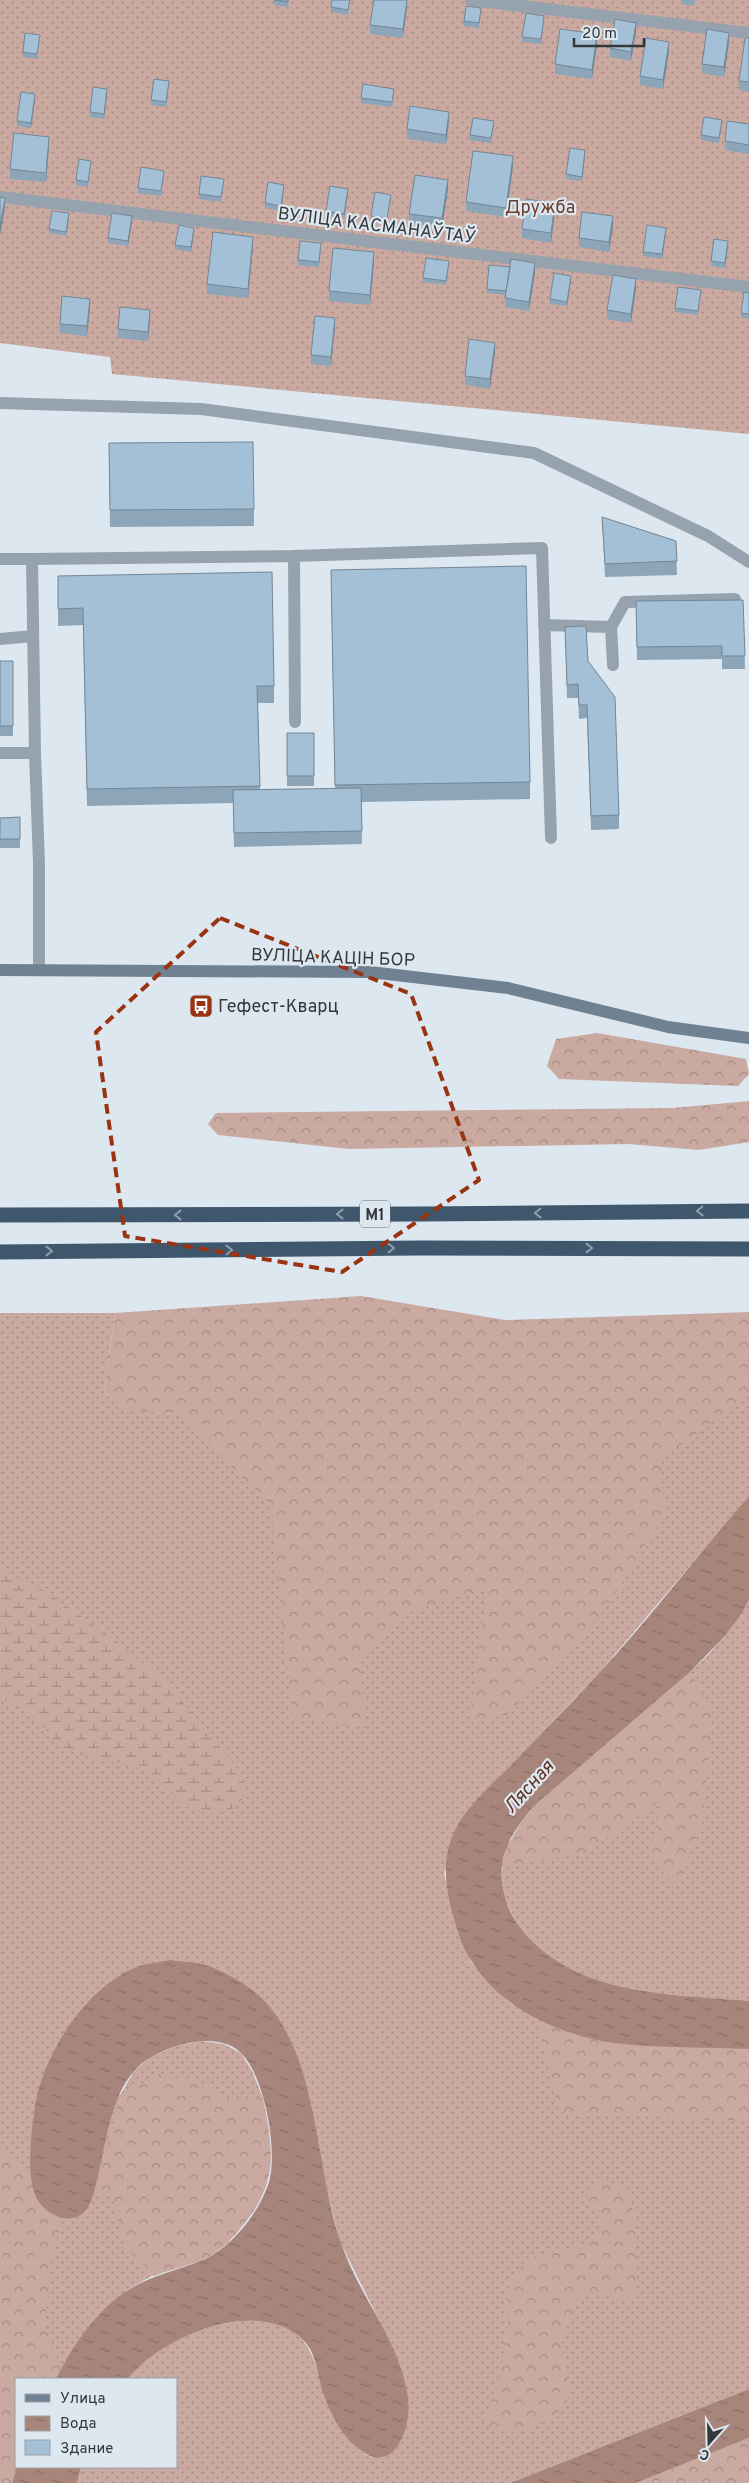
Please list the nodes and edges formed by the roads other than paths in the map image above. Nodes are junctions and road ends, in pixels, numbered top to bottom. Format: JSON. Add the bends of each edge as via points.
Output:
{"nodes":[{"id":1,"x":471,"y":0,"type":"edge"},
{"id":2,"x":749,"y":33,"type":"edge"},
{"id":3,"x":0,"y":197,"type":"edge"},
{"id":4,"x":749,"y":287,"type":"edge"},
{"id":5,"x":0,"y":403,"type":"edge"},
{"id":6,"x":294,"y":556,"type":"junction"},
{"id":7,"x":0,"y":559,"type":"edge"},
{"id":8,"x":32,"y":559,"type":"junction"},
{"id":9,"x":749,"y":562,"type":"edge"},
{"id":10,"x":735,"y":599,"type":"edge"},
{"id":11,"x":544,"y":625,"type":"junction"},
{"id":12,"x":611,"y":627,"type":"junction"},
{"id":13,"x":33,"y":636,"type":"junction"},
{"id":14,"x":0,"y":639,"type":"edge"},
{"id":15,"x":613,"y":665,"type":"dead end"},
{"id":16,"x":294,"y":722,"type":"dead end"},
{"id":17,"x":0,"y":753,"type":"edge"},
{"id":18,"x":35,"y":753,"type":"junction"},
{"id":19,"x":551,"y":838,"type":"dead end"},
{"id":20,"x":0,"y":970,"type":"edge"},
{"id":21,"x":39,"y":970,"type":"junction"},
{"id":22,"x":749,"y":1038,"type":"edge"},
{"id":23,"x":749,"y":1211,"type":"edge"},
{"id":24,"x":0,"y":1215,"type":"edge"},
{"id":25,"x":749,"y":1249,"type":"edge"},
{"id":26,"x":0,"y":1252,"type":"edge"}],
"edges":[{"from":1,"to":2,"type":"lane"},
{"from":3,"to":4,"type":"lane","name":"ВУЛІЦА КАСМАНАЎТАЎ"},
{"from":5,"to":9,"type":"lane","via":[[201,409],[534,453],[708,536]]},
{"from":6,"to":8,"type":"lane"},
{"from":6,"to":11,"type":"lane","via":[[542,548]]},
{"from":6,"to":16,"type":"lane"},
{"from":7,"to":8,"type":"lane"},
{"from":8,"to":13,"type":"lane"},
{"from":10,"to":12,"type":"lane","via":[[625,602]]},
{"from":11,"to":12,"type":"lane"},
{"from":11,"to":19,"type":"lane"},
{"from":12,"to":15,"type":"lane"},
{"from":13,"to":14,"type":"lane"},
{"from":13,"to":18,"type":"lane"},
{"from":17,"to":18,"type":"lane"},
{"from":18,"to":21,"type":"lane"},
{"from":20,"to":21,"type":"main road","name":"ВУЛІЦА КАЦІН БОР"},
{"from":21,"to":22,"type":"main road","name":"ВУЛІЦА КАЦІН БОР","via":[[370,972],[508,988],[668,1027]]},
{"from":23,"to":24,"type":"highway","number":"М1","one_way":true},
{"from":26,"to":25,"type":"highway","number":"М1","one_way":true}]}
